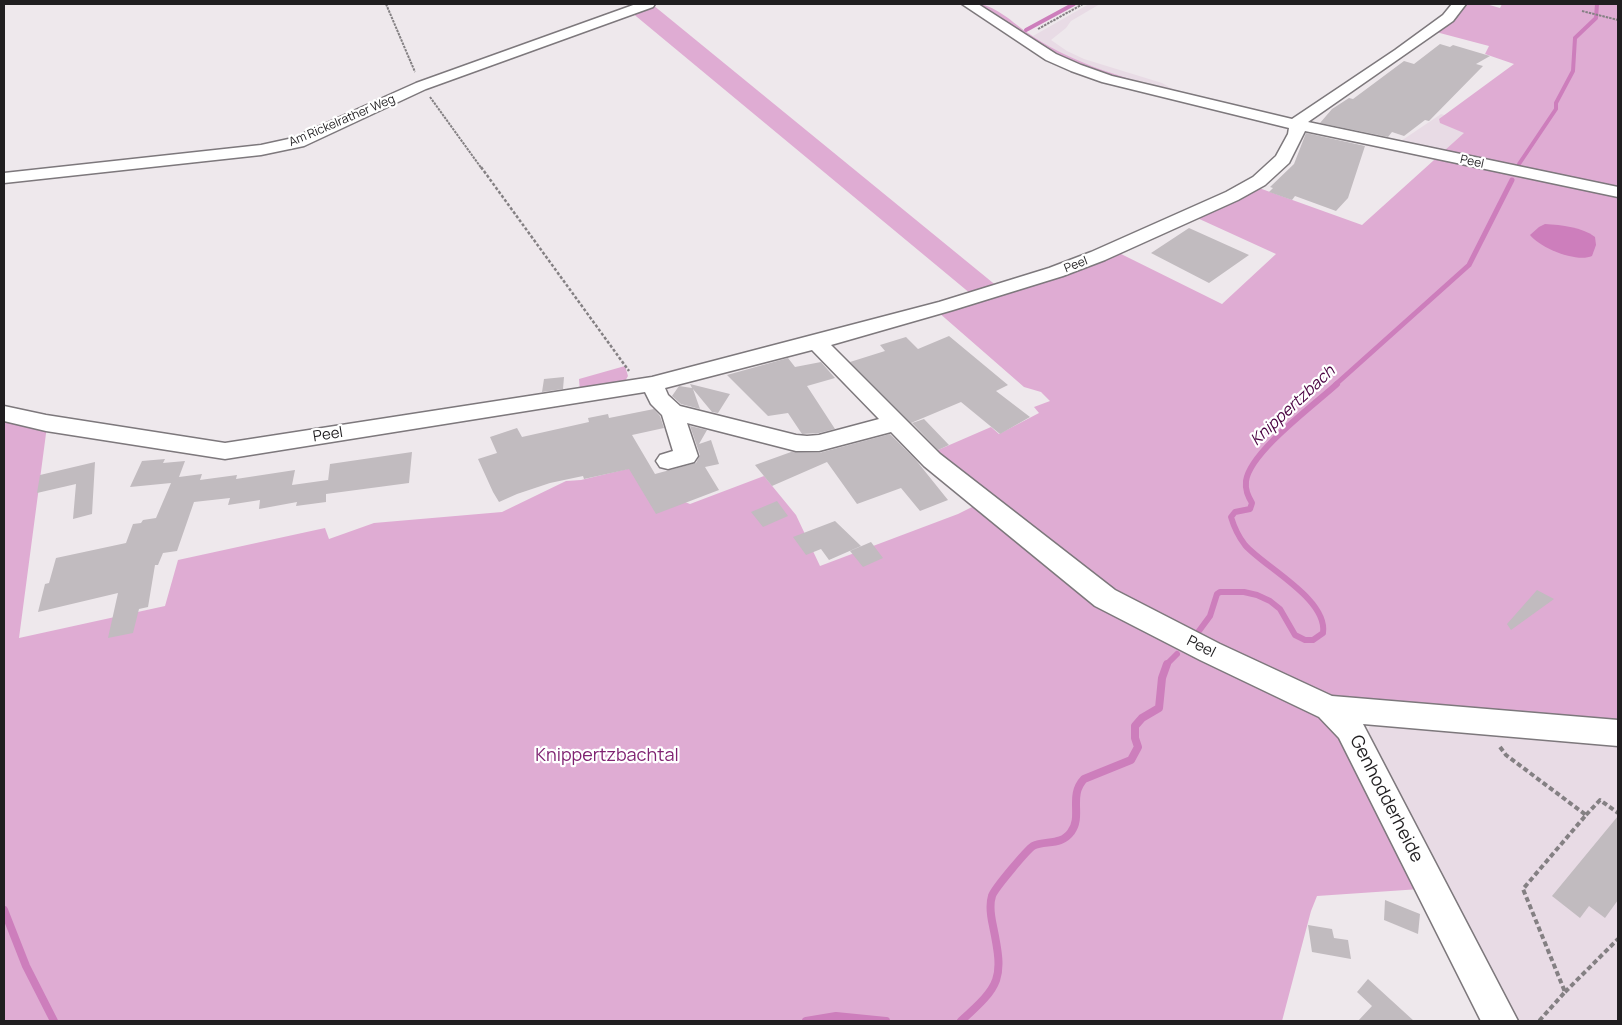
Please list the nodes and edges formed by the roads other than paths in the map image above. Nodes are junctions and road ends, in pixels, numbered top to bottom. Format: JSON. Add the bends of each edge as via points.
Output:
{"nodes":[{"id":1,"x":648,"y":4,"type":"edge"},
{"id":2,"x":968,"y":4,"type":"edge"},
{"id":3,"x":1459,"y":4,"type":"edge"},
{"id":4,"x":1297,"y":125,"type":"junction"},
{"id":5,"x":12,"y":177,"type":"edge"},
{"id":6,"x":1618,"y":192,"type":"edge"},
{"id":7,"x":816,"y":342,"type":"junction"},
{"id":8,"x":646,"y":385,"type":"junction"},
{"id":9,"x":672,"y":412,"type":"junction"},
{"id":10,"x":4,"y":414,"type":"edge"},
{"id":11,"x":894,"y":423,"type":"junction"},
{"id":12,"x":668,"y":461,"type":"dead end"},
{"id":13,"x":1329,"y":708,"type":"junction"},
{"id":14,"x":1618,"y":732,"type":"edge"},
{"id":15,"x":1500,"y":1021,"type":"edge"}],
"edges":[{"from":1,"to":5,"type":"street","name":"Am Rickelrather Weg","via":[[421,86],[298,142]]},
{"from":2,"to":4,"type":"street","name":"Peel","via":[[1051,57],[1076,68],[1182,99]]},
{"from":3,"to":4,"type":"street","via":[[1448,18]]},
{"from":4,"to":6,"type":"street","name":"Peel"},
{"from":4,"to":7,"type":"street","name":"Peel","via":[[1296,134],[1283,158],[1258,181],[1232,196],[1098,256],[1033,280]]},
{"from":7,"to":8,"type":"street","name":"Peel"},
{"from":7,"to":11,"type":"street","name":"Peel"},
{"from":8,"to":9,"type":"street"},
{"from":8,"to":10,"type":"street","name":"Peel","via":[[225,451]]},
{"from":9,"to":11,"type":"street","via":[[807,444]]},
{"from":9,"to":12,"type":"street","via":[[686,456]]},
{"from":11,"to":13,"type":"street","name":"Peel","via":[[932,460],[1105,598]]},
{"from":13,"to":14,"type":"street","name":"Genhodderheide"},
{"from":13,"to":15,"type":"street","name":"Genhodderheide","via":[[1350,729]]}]}
